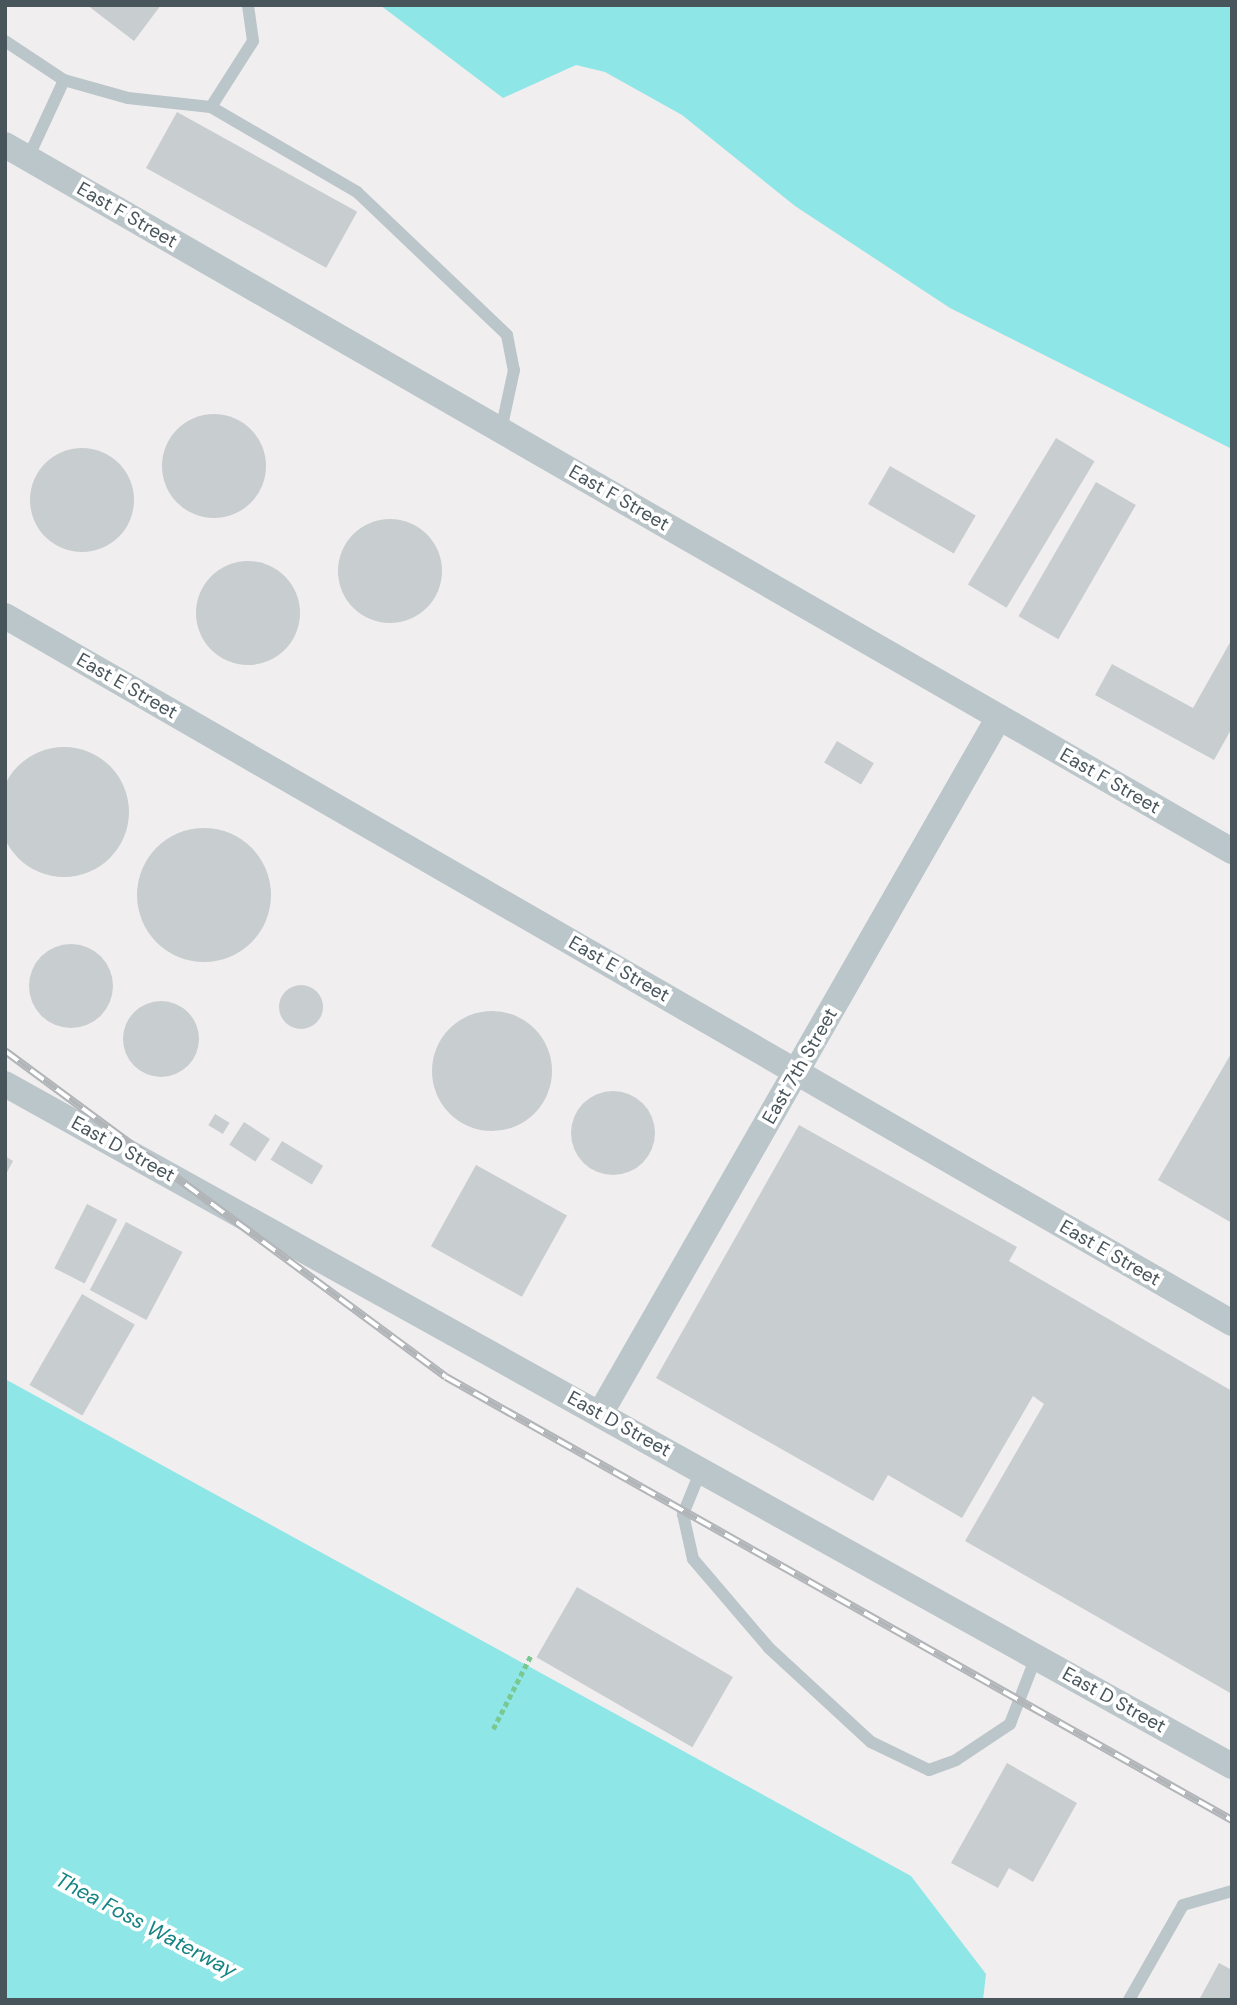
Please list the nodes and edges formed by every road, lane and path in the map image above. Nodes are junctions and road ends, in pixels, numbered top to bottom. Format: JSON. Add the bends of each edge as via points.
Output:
{"nodes":[{"id":1,"x":248,"y":5,"type":"edge"},
{"id":2,"x":5,"y":41,"type":"edge"},
{"id":3,"x":64,"y":80,"type":"junction"},
{"id":4,"x":211,"y":107,"type":"junction"},
{"id":5,"x":5,"y":145,"type":"edge"},
{"id":6,"x":28,"y":158,"type":"junction"},
{"id":7,"x":501,"y":430,"type":"junction"},
{"id":8,"x":5,"y":616,"type":"edge"},
{"id":9,"x":999,"y":717,"type":"junction"},
{"id":10,"x":1232,"y":851,"type":"edge"},
{"id":11,"x":797,"y":1071,"type":"junction"},
{"id":12,"x":5,"y":1084,"type":"edge"},
{"id":13,"x":1232,"y":1323,"type":"edge"},
{"id":14,"x":600,"y":1414,"type":"junction"},
{"id":15,"x":701,"y":1470,"type":"junction"},
{"id":16,"x":532,"y":1653,"type":"dead end"},
{"id":17,"x":1036,"y":1657,"type":"junction"},
{"id":18,"x":493,"y":1729,"type":"dead end"},
{"id":19,"x":1232,"y":1766,"type":"edge"},
{"id":20,"x":1232,"y":1891,"type":"edge"},
{"id":21,"x":1129,"y":2000,"type":"edge"}],
"edges":[{"from":1,"to":4,"type":"lane","via":[[253,41]]},
{"from":2,"to":3,"type":"lane"},
{"from":3,"to":4,"type":"lane","via":[[128,98]]},
{"from":3,"to":6,"type":"lane"},
{"from":4,"to":7,"type":"lane","via":[[357,192],[507,335],[514,370]]},
{"from":5,"to":6,"type":"street","name":"East F Street"},
{"from":6,"to":7,"type":"street","name":"East F Street"},
{"from":7,"to":9,"type":"street","name":"East F Street"},
{"from":8,"to":11,"type":"street","name":"East E Street"},
{"from":9,"to":10,"type":"street","name":"East F Street"},
{"from":9,"to":11,"type":"street","name":"East 7th Street"},
{"from":11,"to":13,"type":"street","name":"East E Street"},
{"from":11,"to":14,"type":"street","name":"East 7th Street"},
{"from":12,"to":14,"type":"street","name":"East D Street"},
{"from":14,"to":15,"type":"street","name":"East D Street"},
{"from":15,"to":17,"type":"street","name":"East D Street"},
{"from":15,"to":17,"type":"lane","via":[[683,1514],[693,1559],[769,1648],[871,1742],[929,1770],[956,1760],[1010,1724]]},
{"from":16,"to":18,"type":"path"},
{"from":17,"to":19,"type":"street","name":"East D Street"},
{"from":20,"to":21,"type":"lane","via":[[1183,1905]]}]}
